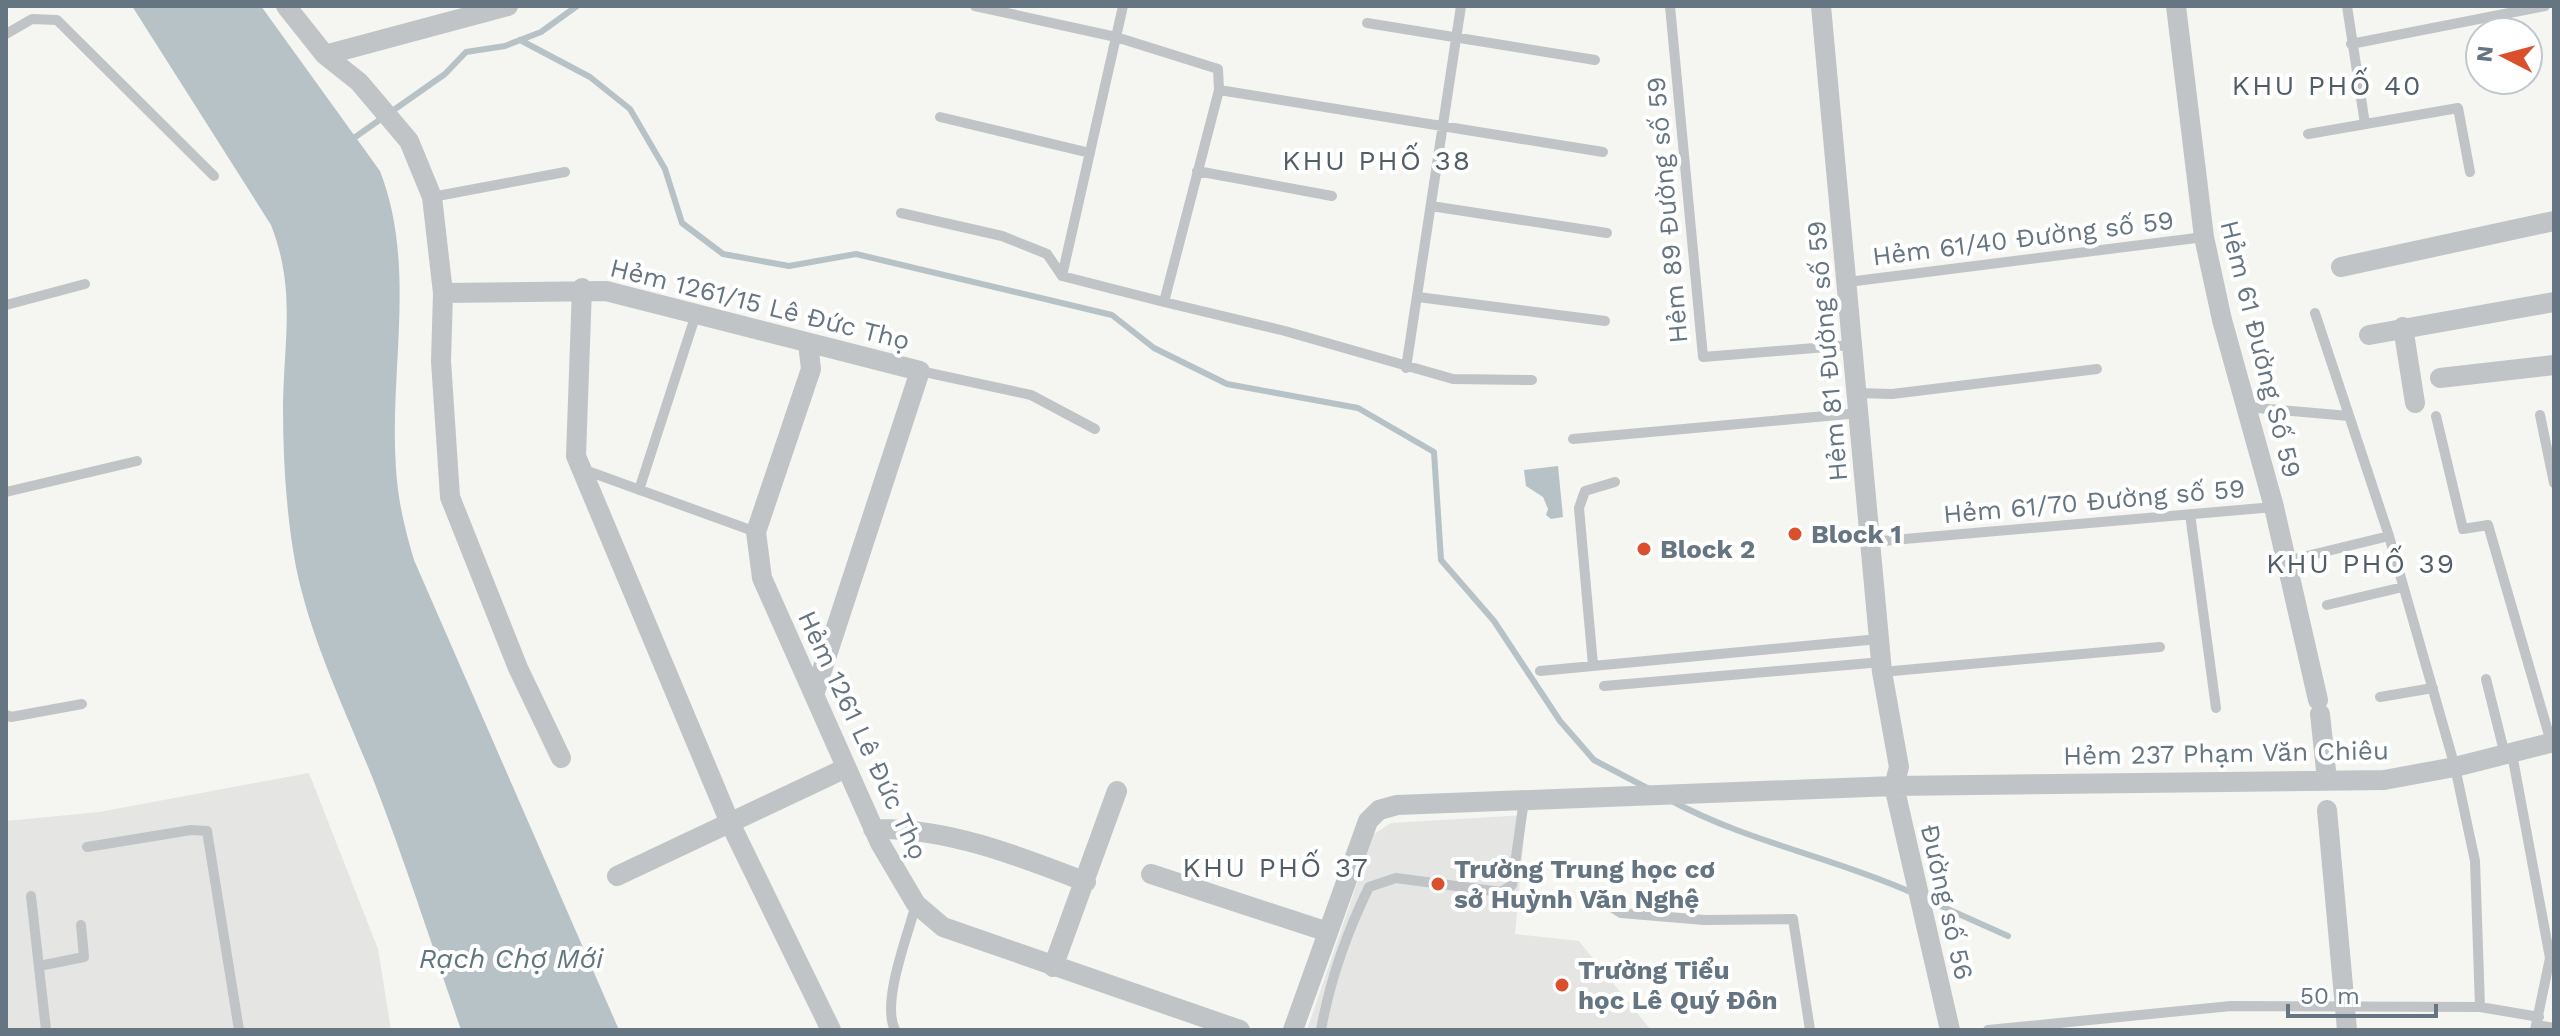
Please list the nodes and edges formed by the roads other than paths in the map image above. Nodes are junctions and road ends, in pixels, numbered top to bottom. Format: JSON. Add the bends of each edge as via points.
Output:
{"nodes":[{"id":1,"x":286,"y":6,"type":"edge"},
{"id":2,"x":508,"y":6,"type":"edge"},
{"id":3,"x":975,"y":6,"type":"edge"},
{"id":4,"x":1123,"y":6,"type":"edge"},
{"id":5,"x":1461,"y":6,"type":"edge"},
{"id":6,"x":1670,"y":6,"type":"edge"},
{"id":7,"x":1821,"y":6,"type":"edge"},
{"id":8,"x":2176,"y":6,"type":"edge"},
{"id":9,"x":2347,"y":6,"type":"edge"},
{"id":10,"x":2545,"y":6,"type":"edge"},
{"id":11,"x":1367,"y":23,"type":"dead end"},
{"id":12,"x":6,"y":34,"type":"edge"},
{"id":13,"x":1116,"y":37,"type":"junction"},
{"id":14,"x":1456,"y":37,"type":"junction"},
{"id":15,"x":2351,"y":44,"type":"junction"},
{"id":16,"x":325,"y":55,"type":"junction"},
{"id":17,"x":1595,"y":60,"type":"dead end"},
{"id":18,"x":1219,"y":90,"type":"junction"},
{"id":19,"x":940,"y":117,"type":"dead end"},
{"id":20,"x":2365,"y":124,"type":"junction"},
{"id":21,"x":1443,"y":125,"type":"junction"},
{"id":22,"x":2308,"y":134,"type":"dead end"},
{"id":23,"x":1603,"y":152,"type":"dead end"},
{"id":24,"x":1090,"y":153,"type":"junction"},
{"id":25,"x":1197,"y":171,"type":"junction"},
{"id":26,"x":565,"y":172,"type":"dead end"},
{"id":27,"x":2470,"y":172,"type":"dead end"},
{"id":28,"x":214,"y":176,"type":"dead end"},
{"id":29,"x":1332,"y":196,"type":"dead end"},
{"id":30,"x":432,"y":197,"type":"junction"},
{"id":31,"x":1431,"y":206,"type":"junction"},
{"id":32,"x":901,"y":213,"type":"dead end"},
{"id":33,"x":2554,"y":221,"type":"edge"},
{"id":34,"x":1607,"y":233,"type":"dead end"},
{"id":35,"x":2204,"y":237,"type":"junction"},
{"id":36,"x":2341,"y":267,"type":"dead end"},
{"id":37,"x":1062,"y":276,"type":"junction"},
{"id":38,"x":1848,"y":282,"type":"junction"},
{"id":39,"x":85,"y":284,"type":"dead end"},
{"id":40,"x":582,"y":288,"type":"junction"},
{"id":41,"x":443,"y":293,"type":"junction"},
{"id":42,"x":1418,"y":297,"type":"junction"},
{"id":43,"x":1164,"y":302,"type":"junction"},
{"id":44,"x":2554,"y":302,"type":"edge"},
{"id":45,"x":6,"y":305,"type":"edge"},
{"id":46,"x":2315,"y":313,"type":"dead end"},
{"id":47,"x":696,"y":314,"type":"junction"},
{"id":48,"x":1605,"y":321,"type":"dead end"},
{"id":49,"x":2403,"y":327,"type":"junction"},
{"id":50,"x":2369,"y":335,"type":"dead end"},
{"id":51,"x":808,"y":343,"type":"junction"},
{"id":52,"x":1852,"y":345,"type":"junction"},
{"id":53,"x":2554,"y":365,"type":"edge"},
{"id":54,"x":1406,"y":368,"type":"junction"},
{"id":55,"x":2097,"y":369,"type":"dead end"},
{"id":56,"x":920,"y":371,"type":"junction"},
{"id":57,"x":2440,"y":378,"type":"dead end"},
{"id":58,"x":1532,"y":380,"type":"dead end"},
{"id":59,"x":1858,"y":403,"type":"junction"},
{"id":60,"x":2415,"y":403,"type":"dead end"},
{"id":61,"x":2246,"y":407,"type":"junction"},
{"id":62,"x":2540,"y":415,"type":"dead end"},
{"id":63,"x":2349,"y":416,"type":"junction"},
{"id":64,"x":2436,"y":416,"type":"dead end"},
{"id":65,"x":1095,"y":429,"type":"dead end"},
{"id":66,"x":1573,"y":439,"type":"dead end"},
{"id":67,"x":137,"y":461,"type":"dead end"},
{"id":68,"x":580,"y":468,"type":"junction"},
{"id":69,"x":1615,"y":482,"type":"dead end"},
{"id":70,"x":2554,"y":483,"type":"edge"},
{"id":71,"x":639,"y":490,"type":"junction"},
{"id":72,"x":6,"y":492,"type":"edge"},
{"id":73,"x":2274,"y":507,"type":"junction"},
{"id":74,"x":2190,"y":514,"type":"junction"},
{"id":75,"x":756,"y":532,"type":"junction"},
{"id":76,"x":2389,"y":536,"type":"junction"},
{"id":77,"x":1870,"y":542,"type":"junction"},
{"id":78,"x":2287,"y":561,"type":"junction"},
{"id":79,"x":2403,"y":587,"type":"junction"},
{"id":80,"x":2327,"y":605,"type":"dead end"},
{"id":81,"x":1879,"y":639,"type":"junction"},
{"id":82,"x":2160,"y":647,"type":"dead end"},
{"id":83,"x":1593,"y":665,"type":"junction"},
{"id":84,"x":1882,"y":667,"type":"junction"},
{"id":85,"x":1540,"y":671,"type":"dead end"},
{"id":86,"x":2486,"y":679,"type":"dead end"},
{"id":87,"x":1604,"y":686,"type":"dead end"},
{"id":88,"x":2433,"y":688,"type":"junction"},
{"id":89,"x":814,"y":695,"type":"junction"},
{"id":90,"x":2380,"y":697,"type":"dead end"},
{"id":91,"x":82,"y":704,"type":"dead end"},
{"id":92,"x":2216,"y":708,"type":"dead end"},
{"id":93,"x":6,"y":715,"type":"edge"},
{"id":94,"x":2552,"y":742,"type":"edge"},
{"id":95,"x":2508,"y":754,"type":"junction"},
{"id":96,"x":561,"y":758,"type":"dead end"},
{"id":97,"x":2455,"y":767,"type":"junction"},
{"id":98,"x":846,"y":768,"type":"junction"},
{"id":99,"x":2327,"y":780,"type":"junction"},
{"id":100,"x":1894,"y":786,"type":"junction"},
{"id":101,"x":1117,"y":791,"type":"dead end"},
{"id":102,"x":1524,"y":800,"type":"junction"},
{"id":103,"x":2327,"y":810,"type":"dead end"},
{"id":104,"x":730,"y":823,"type":"junction"},
{"id":105,"x":873,"y":829,"type":"junction"},
{"id":106,"x":87,"y":847,"type":"dead end"},
{"id":107,"x":1151,"y":874,"type":"dead end"},
{"id":108,"x":617,"y":876,"type":"dead end"},
{"id":109,"x":1086,"y":882,"type":"junction"},
{"id":110,"x":31,"y":896,"type":"dead end"},
{"id":111,"x":1605,"y":903,"type":"dead end"},
{"id":112,"x":916,"y":904,"type":"junction"},
{"id":113,"x":81,"y":925,"type":"dead end"},
{"id":114,"x":1328,"y":932,"type":"junction"},
{"id":115,"x":39,"y":966,"type":"junction"},
{"id":116,"x":1053,"y":967,"type":"junction"},
{"id":117,"x":2345,"y":1006,"type":"junction"},
{"id":118,"x":2480,"y":1007,"type":"junction"},
{"id":119,"x":2537,"y":1024,"type":"edge"},
{"id":120,"x":2554,"y":1028,"type":"edge"},
{"id":121,"x":46,"y":1030,"type":"edge"},
{"id":122,"x":239,"y":1030,"type":"edge"},
{"id":123,"x":831,"y":1030,"type":"edge"},
{"id":124,"x":895,"y":1030,"type":"edge"},
{"id":125,"x":1240,"y":1030,"type":"edge"},
{"id":126,"x":1293,"y":1030,"type":"edge"},
{"id":127,"x":1321,"y":1030,"type":"edge"},
{"id":128,"x":1810,"y":1030,"type":"edge"},
{"id":129,"x":1950,"y":1030,"type":"edge"},
{"id":130,"x":1988,"y":1030,"type":"edge"},
{"id":131,"x":2347,"y":1030,"type":"edge"}],
"edges":[{"from":1,"to":16,"type":"street"},
{"from":2,"to":16,"type":"street"},
{"from":3,"to":13,"type":"lane"},
{"from":4,"to":13,"type":"lane"},
{"from":5,"to":14,"type":"lane"},
{"from":6,"to":52,"type":"lane","name":"Hẻm 89 Đường số 59","via":[[1703,357]]},
{"from":7,"to":38,"type":"street","name":"Hẻm 81 Đường số 59"},
{"from":8,"to":35,"type":"street","name":"Hẻm 61 Đường Số 59"},
{"from":9,"to":15,"type":"lane"},
{"from":10,"to":15,"type":"lane"},
{"from":11,"to":14,"type":"lane"},
{"from":12,"to":28,"type":"lane","via":[[32,19],[57,20]]},
{"from":13,"to":18,"type":"lane","via":[[1218,69]]},
{"from":13,"to":24,"type":"lane"},
{"from":14,"to":17,"type":"lane"},
{"from":14,"to":21,"type":"lane"},
{"from":15,"to":20,"type":"lane"},
{"from":16,"to":30,"type":"street","via":[[359,82],[409,141]]},
{"from":18,"to":21,"type":"lane"},
{"from":18,"to":25,"type":"lane"},
{"from":19,"to":24,"type":"lane"},
{"from":20,"to":22,"type":"lane"},
{"from":20,"to":27,"type":"lane","via":[[2458,108]]},
{"from":21,"to":23,"type":"lane"},
{"from":21,"to":31,"type":"lane"},
{"from":24,"to":37,"type":"lane"},
{"from":25,"to":29,"type":"lane"},
{"from":25,"to":43,"type":"lane"},
{"from":26,"to":30,"type":"lane"},
{"from":30,"to":41,"type":"street"},
{"from":31,"to":34,"type":"lane"},
{"from":31,"to":42,"type":"lane"},
{"from":32,"to":37,"type":"lane","via":[[1013,240],[1047,254]]},
{"from":33,"to":36,"type":"street"},
{"from":35,"to":38,"type":"lane","name":"Hẻm 61/40 Đường số 59"},
{"from":35,"to":61,"type":"street","name":"Hẻm 61 Đường Số 59"},
{"from":37,"to":43,"type":"lane"},
{"from":38,"to":52,"type":"street","name":"Hẻm 81 Đường số 59"},
{"from":39,"to":45,"type":"lane"},
{"from":40,"to":41,"type":"street","name":"Hẻm 1261/15 Lê Đức Thọ"},
{"from":40,"to":47,"type":"street","name":"Hẻm 1261/15 Lê Đức Thọ"},
{"from":40,"to":68,"type":"street","via":[[576,456]]},
{"from":41,"to":96,"type":"street","via":[[441,361],[450,497],[518,668]]},
{"from":42,"to":48,"type":"lane"},
{"from":42,"to":54,"type":"lane"},
{"from":43,"to":54,"type":"lane"},
{"from":44,"to":49,"type":"street"},
{"from":46,"to":63,"type":"lane"},
{"from":47,"to":51,"type":"street","name":"Hẻm 1261/15 Lê Đức Thọ"},
{"from":47,"to":71,"type":"lane"},
{"from":49,"to":50,"type":"street"},
{"from":49,"to":60,"type":"street"},
{"from":51,"to":56,"type":"street","name":"Hẻm 1261/15 Lê Đức Thọ"},
{"from":51,"to":75,"type":"street","name":"Hẻm 1261 Lê Đức Thọ","via":[[811,369]]},
{"from":52,"to":59,"type":"street","name":"Hẻm 81 Đường số 59"},
{"from":53,"to":57,"type":"street"},
{"from":54,"to":58,"type":"lane","via":[[1453,379]]},
{"from":55,"to":59,"type":"lane","via":[[1892,394]]},
{"from":56,"to":65,"type":"lane","via":[[1031,395]]},
{"from":56,"to":89,"type":"street"},
{"from":59,"to":66,"type":"lane"},
{"from":59,"to":77,"type":"street","name":"Hẻm 81 Đường số 59"},
{"from":61,"to":63,"type":"lane"},
{"from":61,"to":73,"type":"street","name":"Hẻm 61 Đường Số 59"},
{"from":62,"to":70,"type":"lane"},
{"from":63,"to":76,"type":"lane"},
{"from":64,"to":94,"type":"lane","via":[[2463,529],[2488,525]]},
{"from":67,"to":72,"type":"lane"},
{"from":68,"to":71,"type":"lane"},
{"from":68,"to":104,"type":"street"},
{"from":69,"to":83,"type":"lane","via":[[1585,491],[1579,508]]},
{"from":71,"to":75,"type":"lane"},
{"from":73,"to":74,"type":"lane","name":"Hẻm 61/70 Đường số 59"},
{"from":73,"to":78,"type":"street","name":"Hẻm 61 Đường Số 59"},
{"from":74,"to":77,"type":"lane","name":"Hẻm 61/70 Đường số 59"},
{"from":74,"to":92,"type":"lane"},
{"from":75,"to":89,"type":"street","name":"Hẻm 1261 Lê Đức Thọ","via":[[762,578]]},
{"from":76,"to":78,"type":"lane"},
{"from":76,"to":79,"type":"lane"},
{"from":77,"to":81,"type":"street","name":"Hẻm 81 Đường số 59"},
{"from":78,"to":99,"type":"street","name":"Hẻm 61 Đường Số 59","via":[[2319,707]]},
{"from":79,"to":80,"type":"lane"},
{"from":79,"to":88,"type":"lane"},
{"from":81,"to":83,"type":"lane"},
{"from":81,"to":84,"type":"street","name":"Hẻm 81 Đường số 59"},
{"from":82,"to":84,"type":"lane"},
{"from":83,"to":85,"type":"lane"},
{"from":84,"to":87,"type":"lane"},
{"from":84,"to":100,"type":"street","name":"Hẻm 81 Đường số 59","via":[[1899,767]]},
{"from":86,"to":95,"type":"lane"},
{"from":88,"to":90,"type":"lane"},
{"from":88,"to":97,"type":"lane"},
{"from":89,"to":98,"type":"street","name":"Hẻm 1261 Lê Đức Thọ"},
{"from":91,"to":93,"type":"lane"},
{"from":94,"to":95,"type":"street","name":"Hẻm 237 Phạm Văn Chiêu"},
{"from":95,"to":97,"type":"street","name":"Hẻm 237 Phạm Văn Chiêu"},
{"from":95,"to":119,"type":"lane","via":[[2550,958]]},
{"from":97,"to":99,"type":"street","name":"Hẻm 237 Phạm Văn Chiêu","via":[[2384,780]]},
{"from":97,"to":118,"type":"lane","via":[[2475,861]]},
{"from":98,"to":104,"type":"street"},
{"from":98,"to":105,"type":"street","name":"Hẻm 1261 Lê Đức Thọ"},
{"from":99,"to":100,"type":"street","name":"Hẻm 237 Phạm Văn Chiêu"},
{"from":100,"to":102,"type":"street","name":"Hẻm 237 Phạm Văn Chiêu"},
{"from":100,"to":129,"type":"street","name":"Đường số 56"},
{"from":101,"to":109,"type":"street"},
{"from":102,"to":114,"type":"street","name":"Hẻm 237 Phạm Văn Chiêu","via":[[1379,810],[1368,821]]},
{"from":102,"to":127,"type":"lane","via":[[1512,885],[1501,892],[1396,878],[1369,887],[1352,922]]},
{"from":103,"to":117,"type":"street"},
{"from":104,"to":108,"type":"street"},
{"from":104,"to":123,"type":"street"},
{"from":105,"to":109,"type":"street","via":[[952,837]]},
{"from":105,"to":112,"type":"street","name":"Hẻm 1261 Lê Đức Thọ"},
{"from":106,"to":122,"type":"lane","via":[[207,831]]},
{"from":107,"to":114,"type":"street"},
{"from":109,"to":116,"type":"street"},
{"from":110,"to":115,"type":"lane"},
{"from":111,"to":128,"type":"lane","via":[[1621,913],[1704,920],[1793,919]]},
{"from":112,"to":116,"type":"street","name":"Hẻm 1261 Lê Đức Thọ","via":[[943,927]]},
{"from":112,"to":124,"type":"lane","via":[[892,995],[890,1021]]},
{"from":113,"to":115,"type":"lane","via":[[84,957]]},
{"from":114,"to":126,"type":"street"},
{"from":115,"to":121,"type":"lane"},
{"from":116,"to":125,"type":"street","name":"Hẻm 1261 Lê Đức Thọ"},
{"from":117,"to":118,"type":"lane"},
{"from":117,"to":130,"type":"lane","via":[[2231,1006]]},
{"from":117,"to":131,"type":"street"},
{"from":118,"to":119,"type":"lane"},
{"from":119,"to":120,"type":"lane"}]}
